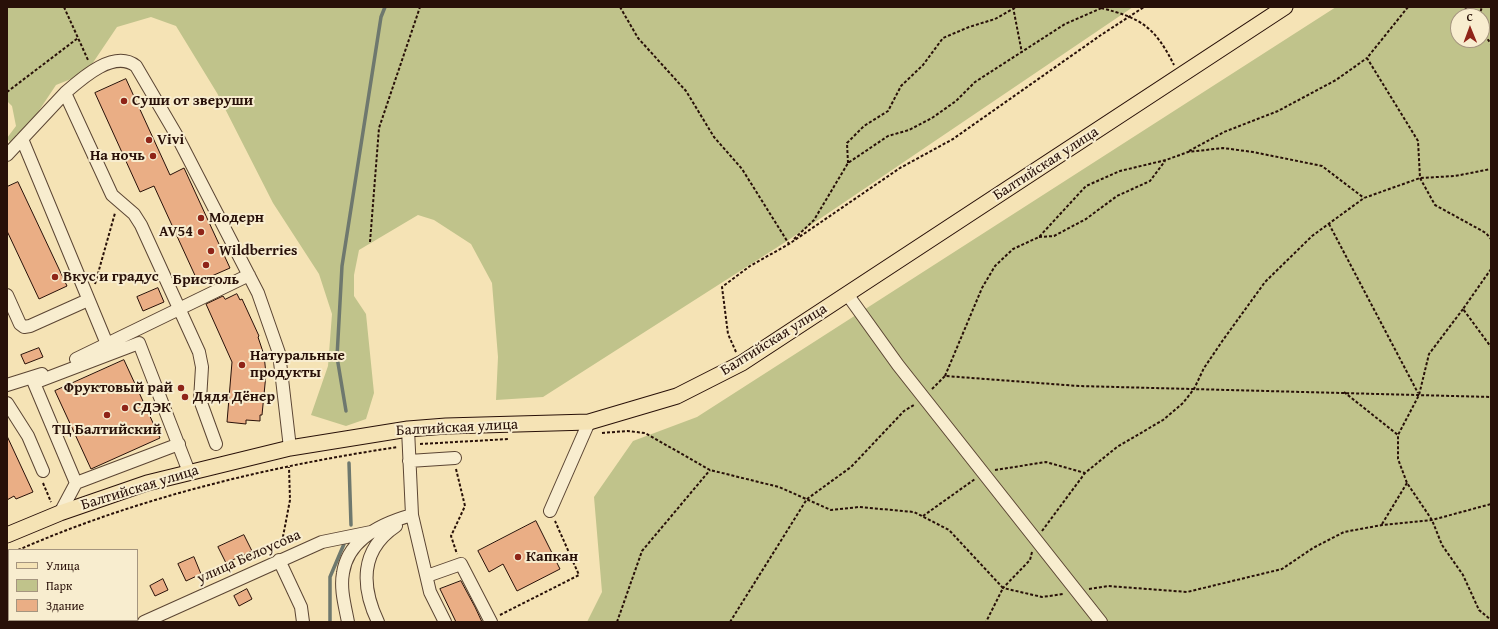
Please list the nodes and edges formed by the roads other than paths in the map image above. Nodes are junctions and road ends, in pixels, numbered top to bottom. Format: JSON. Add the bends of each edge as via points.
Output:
{"nodes":[{"id":1,"x":1285,"y":7,"type":"edge"},
{"id":2,"x":65,"y":93,"type":"junction"},
{"id":3,"x":22,"y":139,"type":"junction"},
{"id":4,"x":7,"y":155,"type":"edge"},
{"id":5,"x":249,"y":275,"type":"junction"},
{"id":6,"x":847,"y":294,"type":"junction"},
{"id":7,"x":7,"y":295,"type":"edge"},
{"id":8,"x":89,"y":302,"type":"junction"},
{"id":9,"x":180,"y":308,"type":"junction"},
{"id":10,"x":107,"y":344,"type":"junction"},
{"id":11,"x":7,"y":385,"type":"edge"},
{"id":12,"x":7,"y":403,"type":"edge"},
{"id":13,"x":586,"y":428,"type":"junction"},
{"id":14,"x":408,"y":429,"type":"junction"},
{"id":15,"x":179,"y":444,"type":"junction"},
{"id":16,"x":216,"y":444,"type":"dead end"},
{"id":17,"x":290,"y":448,"type":"junction"},
{"id":18,"x":455,"y":458,"type":"road end"},
{"id":19,"x":409,"y":461,"type":"junction"},
{"id":20,"x":43,"y":471,"type":"road end"},
{"id":21,"x":189,"y":472,"type":"junction"},
{"id":22,"x":76,"y":483,"type":"junction"},
{"id":23,"x":550,"y":511,"type":"road end"},
{"id":24,"x":60,"y":513,"type":"junction"},
{"id":25,"x":412,"y":515,"type":"junction"},
{"id":26,"x":371,"y":532,"type":"junction"},
{"id":27,"x":7,"y":535,"type":"edge"},
{"id":28,"x":279,"y":560,"type":"junction"},
{"id":29,"x":427,"y":576,"type":"junction"},
{"id":30,"x":490,"y":621,"type":"edge"},
{"id":31,"x":144,"y":622,"type":"edge"},
{"id":32,"x":303,"y":622,"type":"edge"},
{"id":33,"x":348,"y":622,"type":"edge"},
{"id":34,"x":378,"y":622,"type":"edge"},
{"id":35,"x":445,"y":622,"type":"edge"},
{"id":36,"x":1101,"y":622,"type":"edge"}],
"edges":[{"from":1,"to":6,"type":"main road","name":"Балтийская улица"},
{"from":2,"to":3,"type":"street"},
{"from":2,"to":5,"type":"street","via":[[80,79],[112,61],[121,59],[136,66],[177,136]]},
{"from":2,"to":9,"type":"street","via":[[112,195],[134,214],[141,225]]},
{"from":3,"to":4,"type":"street"},
{"from":3,"to":8,"type":"street"},
{"from":5,"to":9,"type":"street"},
{"from":5,"to":17,"type":"street","via":[[258,293],[279,354]]},
{"from":6,"to":13,"type":"main road","name":"Балтийская улица","via":[[742,363],[677,396]]},
{"from":6,"to":36,"type":"street","via":[[898,365]]},
{"from":7,"to":8,"type":"street","via":[[20,324],[24,327]]},
{"from":8,"to":10,"type":"street"},
{"from":9,"to":10,"type":"street"},
{"from":9,"to":16,"type":"street","via":[[199,352],[202,367],[200,400]]},
{"from":10,"to":11,"type":"street","via":[[61,366]]},
{"from":12,"to":20,"type":"street","via":[[28,436]]},
{"from":13,"to":14,"type":"main road","name":"Балтийская улица","via":[[446,426]]},
{"from":13,"to":23,"type":"street"},
{"from":14,"to":17,"type":"main road","name":"Балтийская улица"},
{"from":14,"to":19,"type":"street"},
{"from":15,"to":21,"type":"street"},
{"from":15,"to":22,"type":"street"},
{"from":15,"to":22,"type":"street","via":[[139,343],[34,383]]},
{"from":17,"to":21,"type":"main road","name":"Балтийская улица"},
{"from":18,"to":19,"type":"street"},
{"from":19,"to":25,"type":"street"},
{"from":21,"to":24,"type":"main road","name":"Балтийская улица","via":[[147,483]]},
{"from":22,"to":24,"type":"street"},
{"from":24,"to":27,"type":"main road","name":"Балтийская улица"},
{"from":25,"to":26,"type":"street","via":[[394,520]]},
{"from":25,"to":29,"type":"street"},
{"from":25,"to":34,"type":"street","via":[[384,534],[369,561],[366,575],[367,592]]},
{"from":26,"to":28,"type":"street","name":"улица Белоусова","via":[[322,542]]},
{"from":26,"to":33,"type":"street","via":[[353,547],[342,574],[342,591]]},
{"from":28,"to":31,"type":"street","name":"улица Белоусова"},
{"from":28,"to":32,"type":"street","via":[[301,607]]},
{"from":29,"to":30,"type":"street","via":[[461,564]]},
{"from":29,"to":35,"type":"street","via":[[430,592]]}]}
